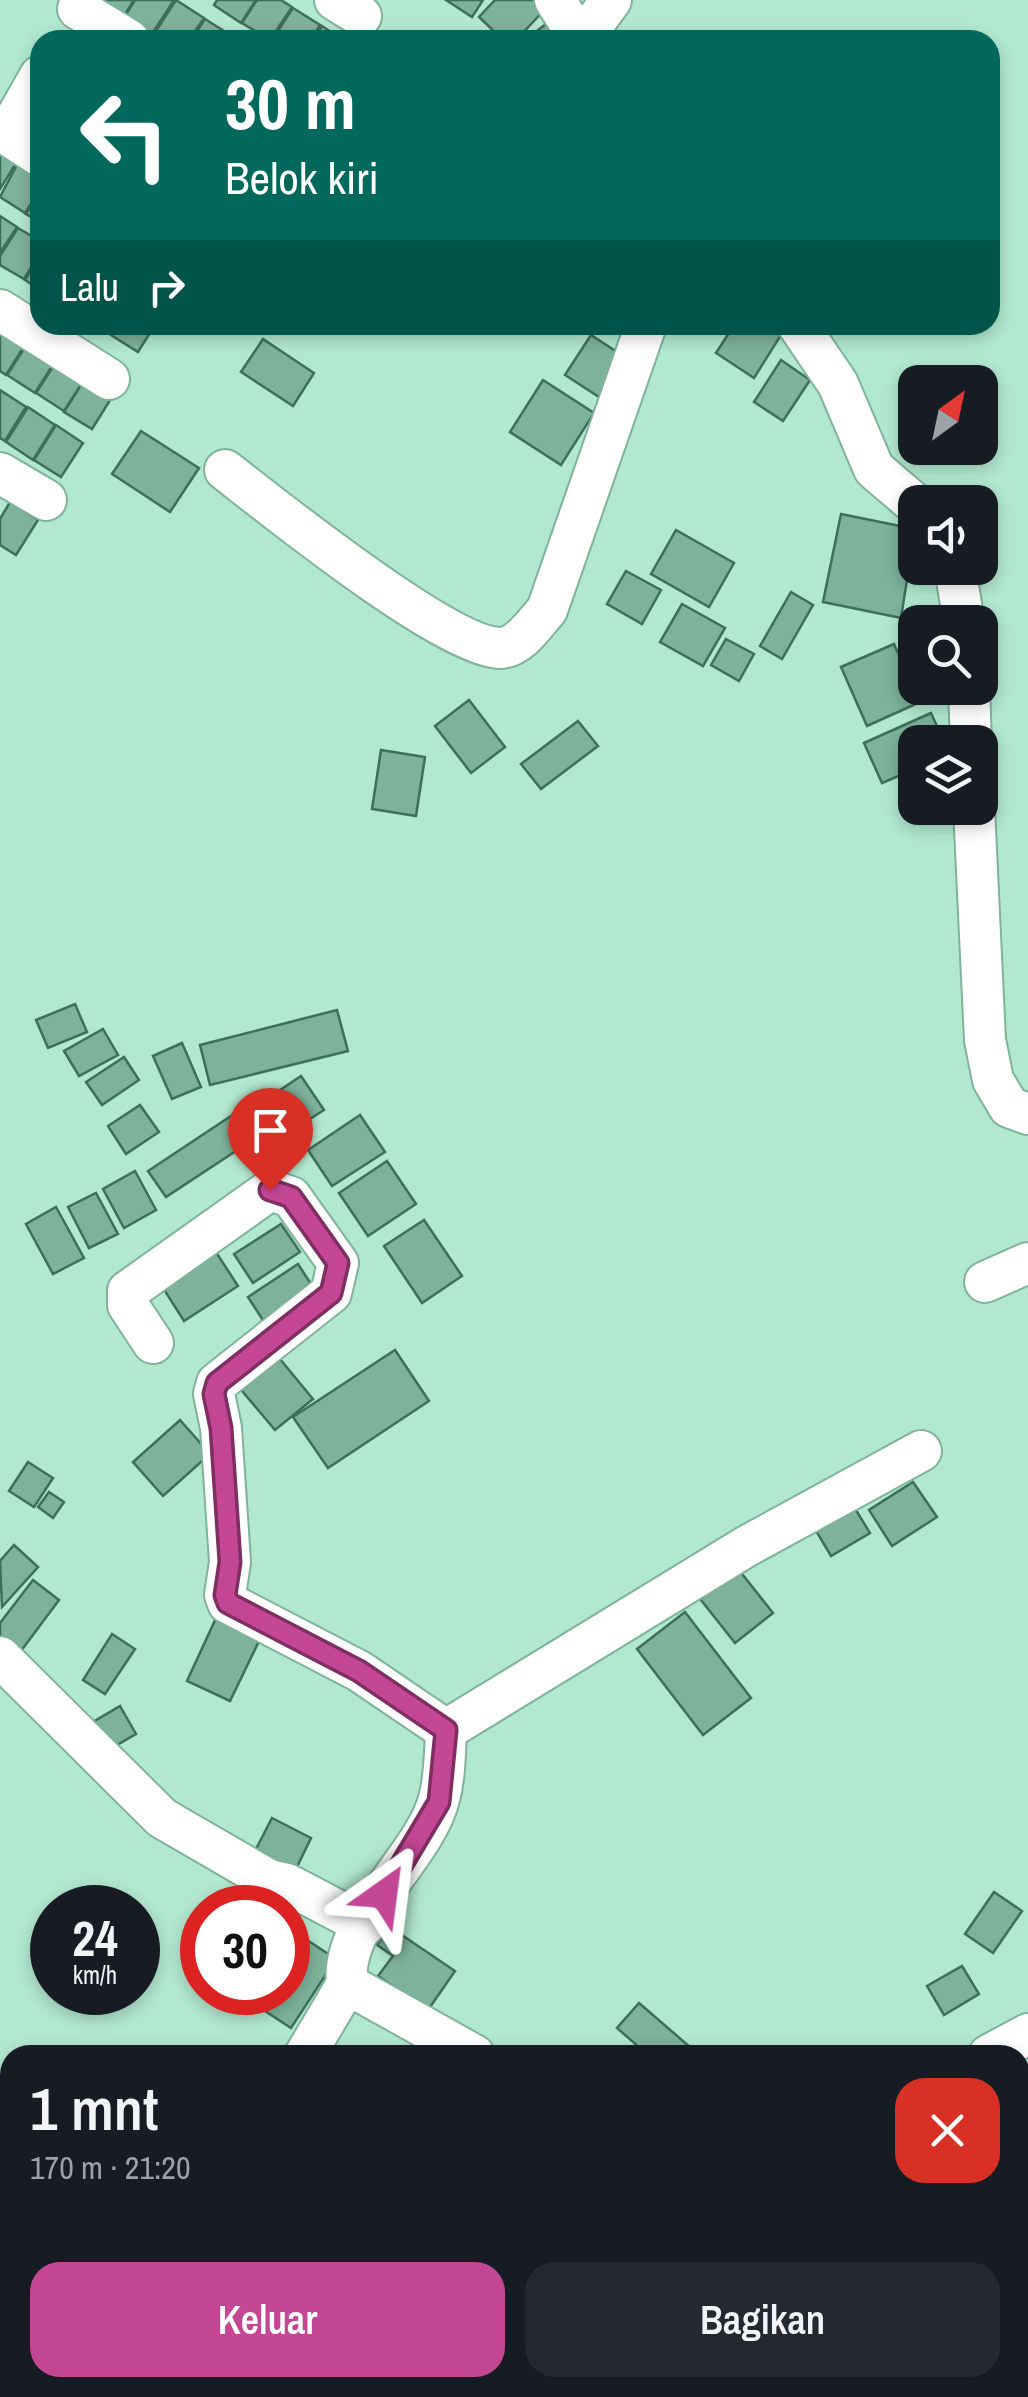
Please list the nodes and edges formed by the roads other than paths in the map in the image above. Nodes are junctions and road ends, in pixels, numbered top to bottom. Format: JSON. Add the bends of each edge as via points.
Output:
{"nodes":[{"id":1,"x":555,"y":0,"type":"edge"},
{"id":2,"x":611,"y":0,"type":"edge"},
{"id":3,"x":75,"y":16,"type":"edge"},
{"id":4,"x":106,"y":30,"type":"edge"},
{"id":5,"x":574,"y":30,"type":"edge"},
{"id":6,"x":588,"y":30,"type":"edge"},
{"id":7,"x":30,"y":103,"type":"edge"},
{"id":8,"x":16,"y":140,"type":"edge"},
{"id":9,"x":0,"y":310,"type":"edge"},
{"id":10,"x":30,"y":329,"type":"edge"},
{"id":11,"x":39,"y":335,"type":"edge"},
{"id":12,"x":643,"y":335,"type":"edge"},
{"id":13,"x":805,"y":335,"type":"edge"},
{"id":14,"x":109,"y":379,"type":"dead end"},
{"id":15,"x":225,"y":470,"type":"dead end"},
{"id":16,"x":0,"y":474,"type":"edge"},
{"id":17,"x":898,"y":489,"type":"edge"},
{"id":18,"x":46,"y":500,"type":"dead end"},
{"id":19,"x":975,"y":825,"type":"edge"},
{"id":20,"x":1028,"y":1114,"type":"edge"},
{"id":21,"x":1028,"y":1263,"type":"edge"},
{"id":22,"x":985,"y":1282,"type":"dead end"},
{"id":23,"x":152,"y":1343,"type":"dead end"},
{"id":24,"x":921,"y":1450,"type":"dead end"},
{"id":25,"x":0,"y":1657,"type":"edge"},
{"id":26,"x":446,"y":1730,"type":"junction"},
{"id":27,"x":365,"y":1925,"type":"junction"},
{"id":28,"x":347,"y":1984,"type":"junction"},
{"id":29,"x":311,"y":2045,"type":"edge"},
{"id":30,"x":456,"y":2045,"type":"edge"}],
"edges":[{"from":1,"to":5,"type":"street"},
{"from":2,"to":6,"type":"street"},
{"from":3,"to":4,"type":"street"},
{"from":7,"to":8,"type":"street"},
{"from":9,"to":10,"type":"street"},
{"from":11,"to":14,"type":"street"},
{"from":12,"to":15,"type":"street","via":[[547,610],[516,643],[500,648],[464,636],[354,570]]},
{"from":13,"to":17,"type":"street","via":[[838,384],[874,468]]},
{"from":16,"to":18,"type":"street"},
{"from":19,"to":20,"type":"street","via":[[984,1040],[993,1080],[1009,1107]]},
{"from":21,"to":22,"type":"street"},
{"from":23,"to":26,"type":"street","via":[[128,1304],[136,1281],[270,1190],[291,1197],[338,1263],[331,1293],[217,1383],[230,1562],[225,1595],[228,1603],[359,1671]]},
{"from":24,"to":26,"type":"street","via":[[747,1546]]},
{"from":25,"to":27,"type":"street","via":[[162,1818],[268,1880]]},
{"from":26,"to":27,"type":"street","via":[[439,1802]]},
{"from":27,"to":28,"type":"street","via":[[346,1970]]},
{"from":28,"to":29,"type":"street"},
{"from":28,"to":30,"type":"street"}]}
